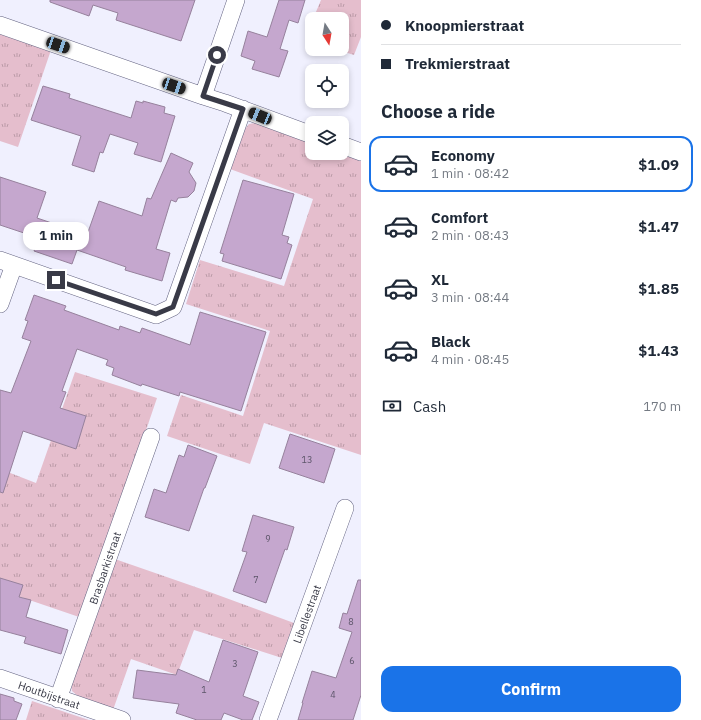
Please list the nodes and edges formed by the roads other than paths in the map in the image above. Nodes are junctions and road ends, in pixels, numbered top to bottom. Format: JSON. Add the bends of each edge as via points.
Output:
{"nodes":[{"id":1,"x":236,"y":0,"type":"edge"},
{"id":2,"x":0,"y":25,"type":"edge"},
{"id":3,"x":203,"y":96,"type":"junction"},
{"id":4,"x":243,"y":109,"type":"junction"},
{"id":5,"x":305,"y":132,"type":"edge"},
{"id":6,"x":349,"y":148,"type":"edge"},
{"id":7,"x":361,"y":152,"type":"edge"},
{"id":8,"x":7,"y":262,"type":"edge"},
{"id":9,"x":0,"y":304,"type":"edge"},
{"id":10,"x":151,"y":437,"type":"dead end"},
{"id":11,"x":346,"y":508,"type":"dead end"},
{"id":12,"x":0,"y":678,"type":"edge"},
{"id":13,"x":58,"y":699,"type":"junction"},
{"id":14,"x":122,"y":720,"type":"edge"},
{"id":15,"x":268,"y":720,"type":"edge"}],
"edges":[{"from":1,"to":3,"type":"street"},
{"from":2,"to":3,"type":"street"},
{"from":3,"to":4,"type":"street"},
{"from":4,"to":5,"type":"street"},
{"from":4,"to":8,"type":"street","via":[[173,307],[156,314]]},
{"from":6,"to":7,"type":"street"},
{"from":8,"to":9,"type":"street"},
{"from":10,"to":13,"type":"street","name":"Brasbarkistraat"},
{"from":11,"to":15,"type":"street","name":"Libellestraat"},
{"from":12,"to":13,"type":"street","name":"Houtbijstraat"},
{"from":13,"to":14,"type":"street","name":"Houtbijstraat"}]}
